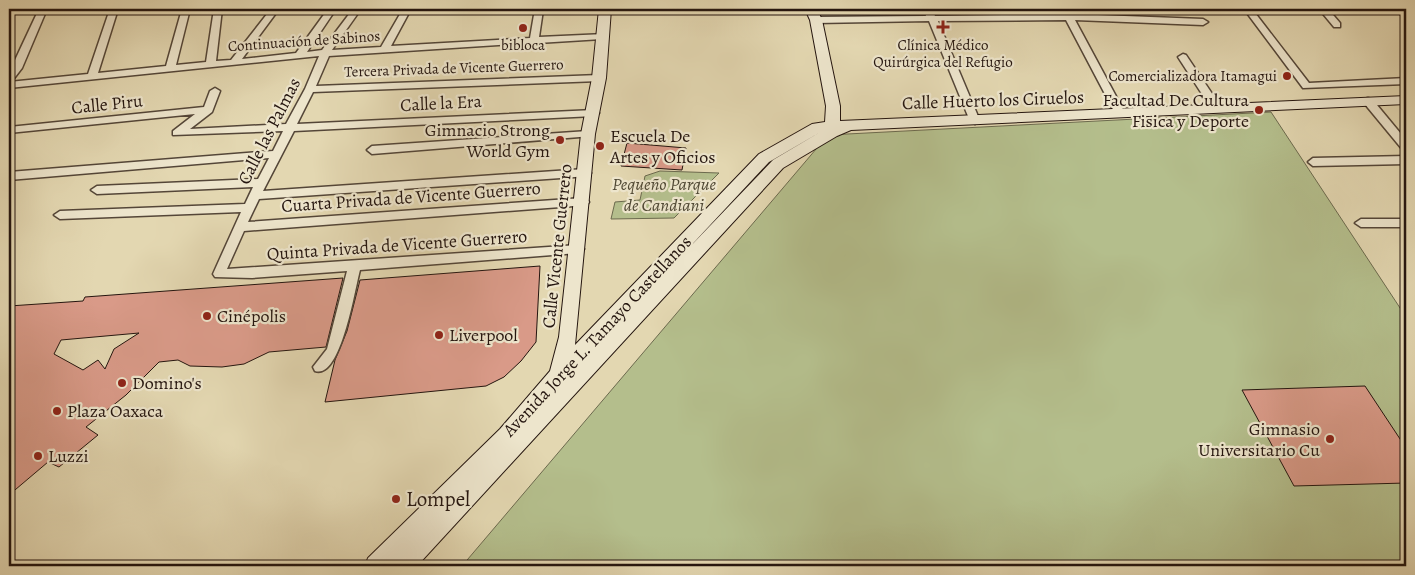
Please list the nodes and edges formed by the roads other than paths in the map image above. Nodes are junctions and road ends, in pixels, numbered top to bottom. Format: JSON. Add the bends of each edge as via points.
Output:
{"nodes":[{"id":1,"x":43,"y":9,"type":"edge"},
{"id":2,"x":114,"y":9,"type":"edge"},
{"id":3,"x":186,"y":9,"type":"edge"},
{"id":4,"x":218,"y":9,"type":"edge"},
{"id":5,"x":275,"y":9,"type":"edge"},
{"id":6,"x":332,"y":9,"type":"edge"},
{"id":7,"x":357,"y":9,"type":"edge"},
{"id":8,"x":407,"y":9,"type":"edge"},
{"id":9,"x":605,"y":9,"type":"edge"},
{"id":10,"x":928,"y":9,"type":"edge"},
{"id":11,"x":1248,"y":9,"type":"edge"},
{"id":12,"x":1323,"y":9,"type":"edge"},
{"id":13,"x":1400,"y":9,"type":"edge"},
{"id":14,"x":539,"y":10,"type":"dead end"},
{"id":15,"x":1067,"y":13,"type":"edge"},
{"id":16,"x":814,"y":14,"type":"edge"},
{"id":17,"x":1406,"y":15,"type":"edge"},
{"id":18,"x":932,"y":20,"type":"junction"},
{"id":19,"x":1203,"y":22,"type":"dead end"},
{"id":20,"x":1337,"y":24,"type":"dead end"},
{"id":21,"x":602,"y":36,"type":"junction"},
{"id":22,"x":534,"y":42,"type":"junction"},
{"id":23,"x":384,"y":50,"type":"junction"},
{"id":24,"x":325,"y":54,"type":"junction"},
{"id":25,"x":299,"y":56,"type":"junction"},
{"id":26,"x":1183,"y":57,"type":"dead end"},
{"id":27,"x":234,"y":62,"type":"junction"},
{"id":28,"x":211,"y":64,"type":"junction"},
{"id":29,"x":170,"y":68,"type":"junction"},
{"id":30,"x":92,"y":76,"type":"junction"},
{"id":31,"x":599,"y":78,"type":"junction"},
{"id":32,"x":9,"y":79,"type":"edge"},
{"id":33,"x":1406,"y":81,"type":"edge"},
{"id":34,"x":14,"y":85,"type":"edge"},
{"id":35,"x":310,"y":89,"type":"junction"},
{"id":36,"x":215,"y":91,"type":"dead end"},
{"id":37,"x":9,"y":95,"type":"edge"},
{"id":38,"x":1406,"y":100,"type":"edge"},
{"id":39,"x":1368,"y":101,"type":"junction"},
{"id":40,"x":1217,"y":109,"type":"junction"},
{"id":41,"x":208,"y":110,"type":"junction"},
{"id":42,"x":594,"y":113,"type":"junction"},
{"id":43,"x":1120,"y":113,"type":"junction"},
{"id":44,"x":975,"y":121,"type":"junction"},
{"id":45,"x":290,"y":126,"type":"junction"},
{"id":46,"x":832,"y":129,"type":"junction"},
{"id":47,"x":9,"y":130,"type":"edge"},
{"id":48,"x":588,"y":134,"type":"junction"},
{"id":49,"x":1406,"y":147,"type":"edge"},
{"id":50,"x":372,"y":150,"type":"dead end"},
{"id":51,"x":277,"y":154,"type":"junction"},
{"id":52,"x":1406,"y":160,"type":"edge"},
{"id":53,"x":1313,"y":162,"type":"dead end"},
{"id":54,"x":584,"y":172,"type":"junction"},
{"id":55,"x":9,"y":176,"type":"edge"},
{"id":56,"x":262,"y":183,"type":"junction"},
{"id":57,"x":98,"y":190,"type":"dead end"},
{"id":58,"x":255,"y":195,"type":"junction"},
{"id":59,"x":583,"y":202,"type":"junction"},
{"id":60,"x":250,"y":208,"type":"junction"},
{"id":61,"x":60,"y":215,"type":"dead end"},
{"id":62,"x":1360,"y":223,"type":"dead end"},
{"id":63,"x":1406,"y":223,"type":"edge"},
{"id":64,"x":242,"y":227,"type":"junction"},
{"id":65,"x":693,"y":244,"type":"junction"},
{"id":66,"x":578,"y":249,"type":"junction"},
{"id":67,"x":355,"y":265,"type":"junction"},
{"id":68,"x":219,"y":274,"type":"joint"},
{"id":69,"x":320,"y":367,"type":"dead end"},
{"id":70,"x":558,"y":376,"type":"junction"},
{"id":71,"x":560,"y":398,"type":"junction"},
{"id":72,"x":376,"y":566,"type":"edge"},
{"id":73,"x":402,"y":566,"type":"edge"}],
"edges":[{"from":1,"to":32,"type":"street"},
{"from":2,"to":30,"type":"street"},
{"from":3,"to":29,"type":"street"},
{"from":4,"to":28,"type":"street"},
{"from":5,"to":27,"type":"street"},
{"from":6,"to":25,"type":"street"},
{"from":7,"to":24,"type":"street","name":"Calle las Palmas"},
{"from":8,"to":23,"type":"street"},
{"from":9,"to":21,"type":"main road","name":"Calle Vicente Guerrero"},
{"from":10,"to":18,"type":"street"},
{"from":11,"to":33,"type":"street","via":[[1306,86]]},
{"from":12,"to":20,"type":"street"},
{"from":13,"to":17,"type":"street"},
{"from":14,"to":22,"type":"street"},
{"from":15,"to":18,"type":"street"},
{"from":15,"to":19,"type":"street"},
{"from":15,"to":43,"type":"street"},
{"from":16,"to":18,"type":"street"},
{"from":16,"to":46,"type":"main road","via":[[833,106]]},
{"from":18,"to":44,"type":"street"},
{"from":21,"to":22,"type":"street","name":"Continuación de Sabinos"},
{"from":21,"to":31,"type":"main road","name":"Calle Vicente Guerrero"},
{"from":22,"to":23,"type":"street","name":"Continuación de Sabinos"},
{"from":23,"to":24,"type":"street","name":"Continuación de Sabinos"},
{"from":24,"to":25,"type":"street","name":"Continuación de Sabinos"},
{"from":24,"to":35,"type":"street","name":"Calle las Palmas"},
{"from":25,"to":27,"type":"street","name":"Continuación de Sabinos"},
{"from":26,"to":40,"type":"street"},
{"from":27,"to":28,"type":"street","name":"Continuación de Sabinos"},
{"from":28,"to":29,"type":"street","name":"Continuación de Sabinos"},
{"from":29,"to":30,"type":"street","name":"Continuación de Sabinos"},
{"from":30,"to":34,"type":"street","name":"Continuación de Sabinos"},
{"from":31,"to":35,"type":"street","name":"Tercera Privada de Vicente Guerrero"},
{"from":31,"to":42,"type":"main road","name":"Calle Vicente Guerrero"},
{"from":34,"to":37,"type":"street"},
{"from":35,"to":45,"type":"street","name":"Calle las Palmas"},
{"from":36,"to":41,"type":"street"},
{"from":38,"to":39,"type":"main road","name":"Calle Huerto los Ciruelos"},
{"from":39,"to":40,"type":"main road","name":"Calle Huerto los Ciruelos"},
{"from":39,"to":49,"type":"street"},
{"from":40,"to":43,"type":"main road","name":"Calle Huerto los Ciruelos"},
{"from":41,"to":45,"type":"street","name":"Calle la Era","via":[[177,133]]},
{"from":41,"to":47,"type":"street","name":"Calle Piru"},
{"from":42,"to":45,"type":"street","name":"Calle la Era"},
{"from":42,"to":48,"type":"main road","name":"Calle Vicente Guerrero"},
{"from":43,"to":44,"type":"main road","name":"Calle Huerto los Ciruelos"},
{"from":44,"to":46,"type":"main road","name":"Calle Huerto los Ciruelos","via":[[859,124]]},
{"from":45,"to":51,"type":"street","name":"Calle las Palmas"},
{"from":46,"to":65,"type":"main road","name":"Avenida Jorge L. Tamayo Castellanos","via":[[817,127],[764,158]]},
{"from":48,"to":50,"type":"street"},
{"from":48,"to":54,"type":"main road","name":"Calle Vicente Guerrero"},
{"from":51,"to":55,"type":"street"},
{"from":51,"to":56,"type":"street","name":"Calle las Palmas"},
{"from":52,"to":53,"type":"street"},
{"from":54,"to":58,"type":"street"},
{"from":54,"to":59,"type":"main road","name":"Calle Vicente Guerrero"},
{"from":56,"to":57,"type":"street"},
{"from":56,"to":58,"type":"street","name":"Calle las Palmas"},
{"from":58,"to":60,"type":"street","name":"Calle las Palmas"},
{"from":59,"to":64,"type":"street","name":"Cuarta Privada de Vicente Guerrero"},
{"from":59,"to":66,"type":"main road","name":"Calle Vicente Guerrero"},
{"from":60,"to":61,"type":"street"},
{"from":60,"to":64,"type":"street","name":"Calle las Palmas"},
{"from":62,"to":63,"type":"street"},
{"from":64,"to":68,"type":"street","name":"Calle las Palmas"},
{"from":65,"to":70,"type":"main road","name":"Avenida Jorge L. Tamayo Castellanos"},
{"from":65,"to":71,"type":"main road","name":"Avenida Jorge L. Tamayo Castellanos"},
{"from":66,"to":67,"type":"street","name":"Quinta Privada de Vicente Guerrero"},
{"from":66,"to":70,"type":"main road","name":"Calle Vicente Guerrero","via":[[568,337]]},
{"from":67,"to":68,"type":"street","name":"Quinta Privada de Vicente Guerrero"},
{"from":67,"to":69,"type":"street","via":[[333,351]]},
{"from":70,"to":71,"type":"main road","name":"Calle Vicente Guerrero"},
{"from":70,"to":72,"type":"main road","name":"Avenida Jorge L. Tamayo Castellanos","via":[[506,435]]},
{"from":71,"to":73,"type":"main road","name":"Avenida Jorge L. Tamayo Castellanos"}]}
